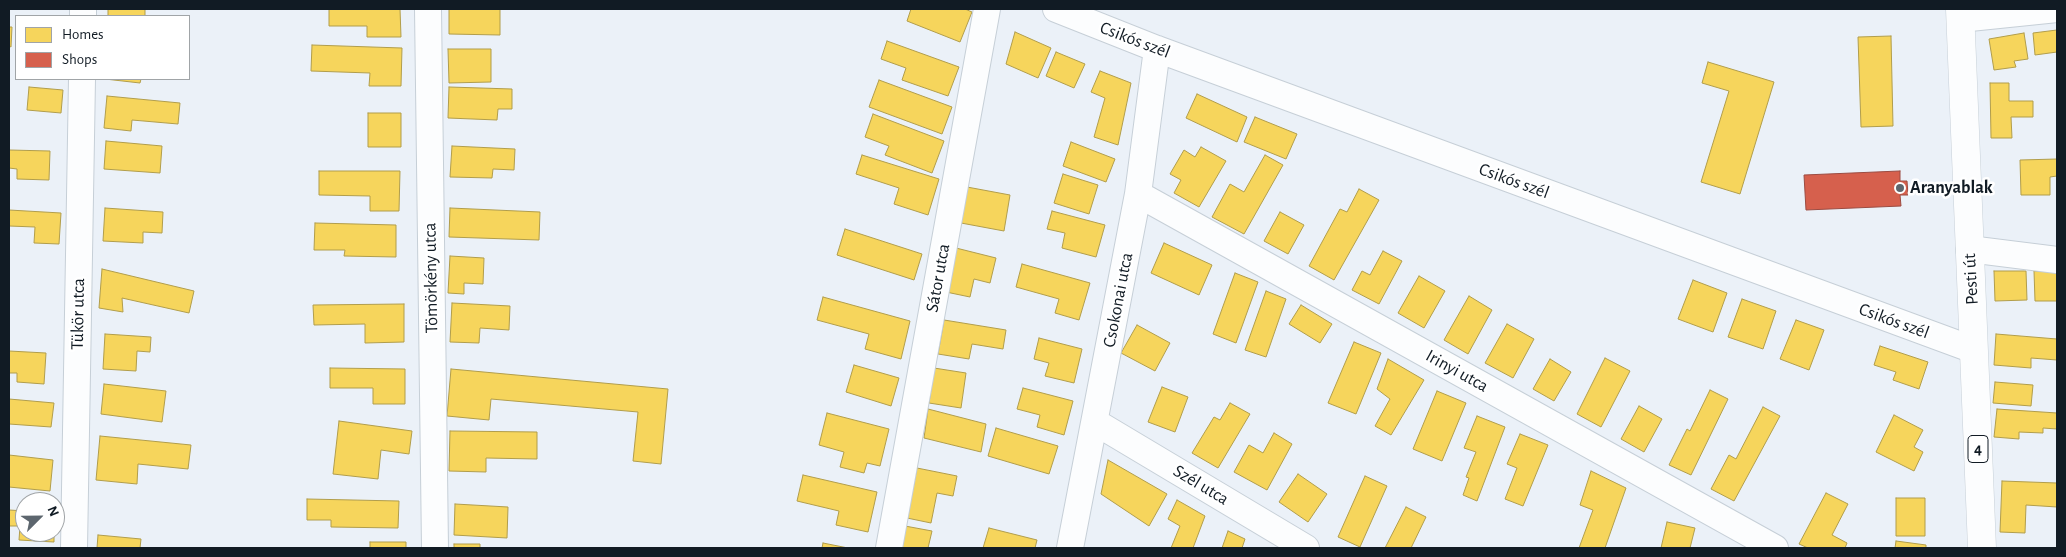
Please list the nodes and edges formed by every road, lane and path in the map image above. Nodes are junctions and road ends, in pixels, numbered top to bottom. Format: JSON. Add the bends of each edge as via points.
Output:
{"nodes":[{"id":1,"x":428,"y":9,"type":"edge"},
{"id":2,"x":987,"y":9,"type":"edge"},
{"id":3,"x":1056,"y":9,"type":"edge"},
{"id":4,"x":2057,"y":9,"type":"edge"},
{"id":5,"x":1960,"y":14,"type":"edge"},
{"id":6,"x":1157,"y":49,"type":"junction"},
{"id":7,"x":82,"y":80,"type":"edge"},
{"id":8,"x":1138,"y":194,"type":"junction"},
{"id":9,"x":1969,"y":249,"type":"junction"},
{"id":10,"x":2057,"y":260,"type":"edge"},
{"id":11,"x":1974,"y":350,"type":"junction"},
{"id":12,"x":1095,"y":422,"type":"junction"},
{"id":13,"x":74,"y":548,"type":"edge"},
{"id":14,"x":435,"y":548,"type":"edge"},
{"id":15,"x":889,"y":548,"type":"edge"},
{"id":16,"x":1070,"y":548,"type":"edge"},
{"id":17,"x":1306,"y":548,"type":"edge"},
{"id":18,"x":1775,"y":548,"type":"edge"},
{"id":19,"x":1982,"y":548,"type":"edge"}],
"edges":[{"from":1,"to":14,"type":"street","name":"Tömörkény utca"},
{"from":2,"to":15,"type":"street","name":"Sátor utca"},
{"from":3,"to":6,"type":"street","name":"Csikós szél"},
{"from":4,"to":5,"type":"street"},
{"from":5,"to":9,"type":"main road","name":"Pesti út","number":"4"},
{"from":6,"to":8,"type":"street","name":"Csokonai utca"},
{"from":6,"to":11,"type":"street","name":"Csikós szél"},
{"from":7,"to":13,"type":"street","name":"Tükör utca"},
{"from":8,"to":12,"type":"street","name":"Csokonai utca"},
{"from":8,"to":18,"type":"street","name":"Irinyi utca"},
{"from":9,"to":10,"type":"street"},
{"from":9,"to":11,"type":"main road","name":"Pesti út","number":"4"},
{"from":11,"to":19,"type":"main road","name":"Pesti út","number":"4"},
{"from":12,"to":16,"type":"street","name":"Csokonai utca"},
{"from":12,"to":17,"type":"street","name":"Szél utca"}]}
